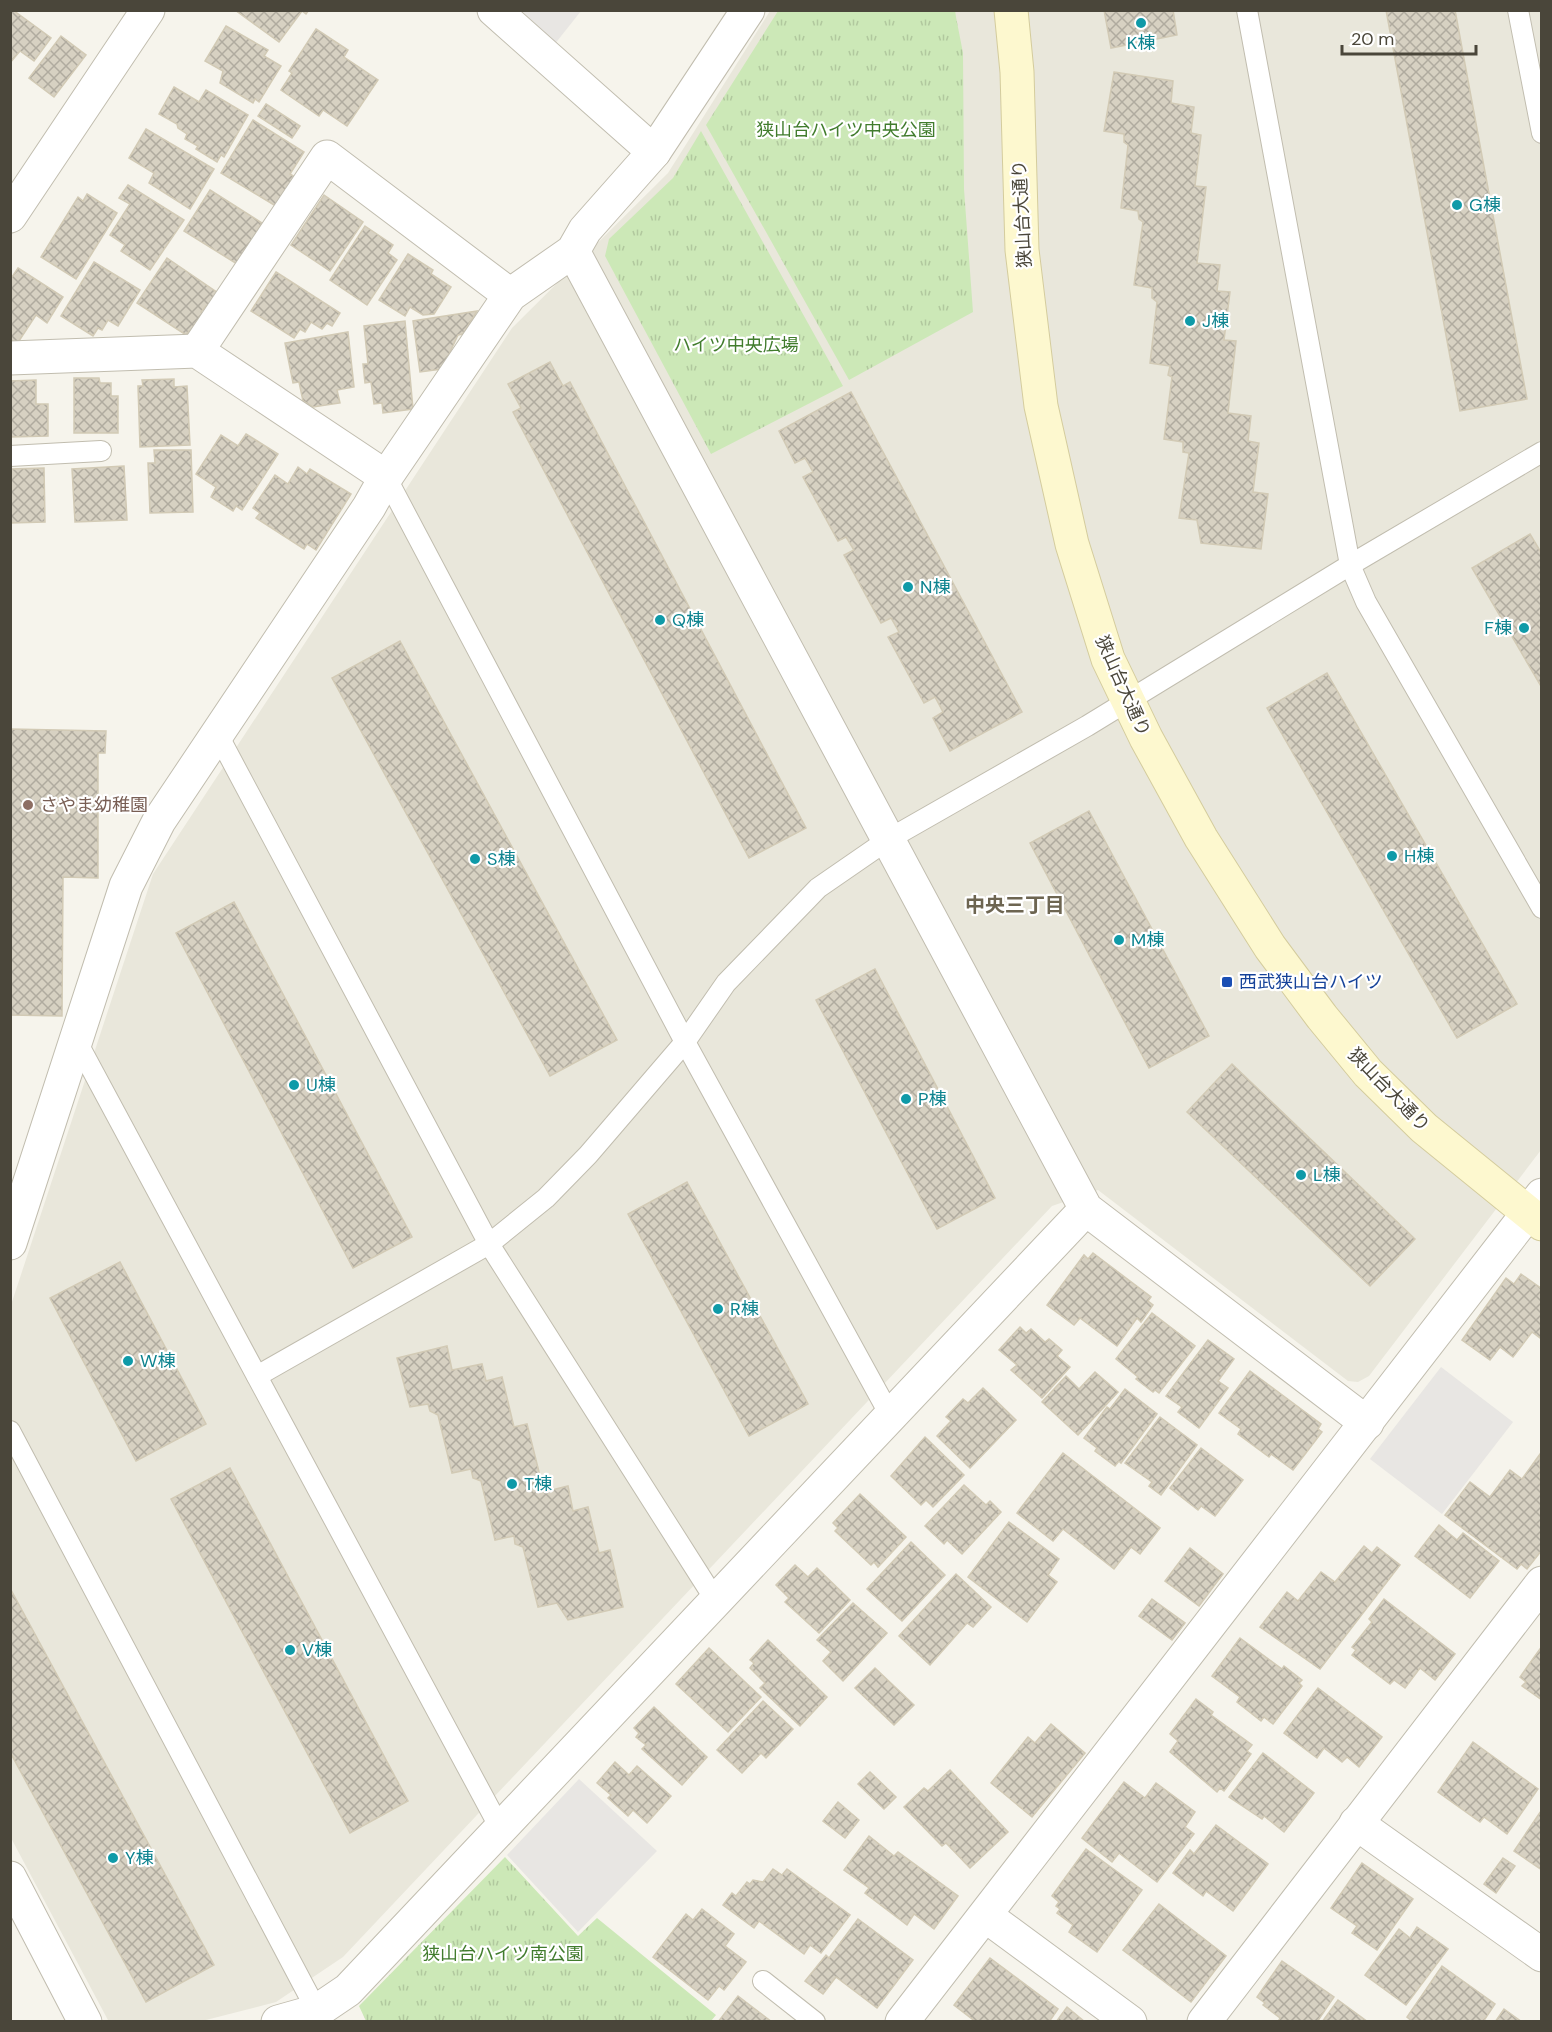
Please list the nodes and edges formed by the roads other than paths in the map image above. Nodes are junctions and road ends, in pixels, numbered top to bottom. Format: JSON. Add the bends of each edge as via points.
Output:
{"nodes":[{"id":1,"x":148,"y":10,"type":"edge"},
{"id":2,"x":494,"y":10,"type":"edge"},
{"id":3,"x":748,"y":10,"type":"edge"},
{"id":4,"x":1011,"y":10,"type":"edge"},
{"id":5,"x":1247,"y":10,"type":"edge"},
{"id":6,"x":1518,"y":10,"type":"edge"},
{"id":7,"x":1542,"y":133,"type":"edge"},
{"id":8,"x":654,"y":152,"type":"junction"},
{"id":9,"x":46,"y":165,"type":"junction"},
{"id":10,"x":10,"y":176,"type":"edge"},
{"id":11,"x":10,"y":216,"type":"edge"},
{"id":12,"x":573,"y":251,"type":"junction"},
{"id":13,"x":510,"y":295,"type":"junction"},
{"id":14,"x":197,"y":351,"type":"junction"},
{"id":15,"x":10,"y":358,"type":"edge"},
{"id":16,"x":101,"y":451,"type":"dead end"},
{"id":17,"x":1542,"y":452,"type":"edge"},
{"id":18,"x":10,"y":456,"type":"edge"},
{"id":19,"x":386,"y":477,"type":"junction"},
{"id":20,"x":1350,"y":565,"type":"junction"},
{"id":21,"x":1127,"y":701,"type":"junction"},
{"id":22,"x":218,"y":735,"type":"junction"},
{"id":23,"x":890,"y":839,"type":"junction"},
{"id":24,"x":1542,"y":908,"type":"edge"},
{"id":25,"x":76,"y":1040,"type":"junction"},
{"id":26,"x":685,"y":1042,"type":"junction"},
{"id":27,"x":1086,"y":1209,"type":"junction"},
{"id":28,"x":1537,"y":1211,"type":"edge"},
{"id":29,"x":10,"y":1242,"type":"edge"},
{"id":30,"x":489,"y":1244,"type":"junction"},
{"id":31,"x":257,"y":1376,"type":"junction"},
{"id":32,"x":891,"y":1417,"type":"junction"},
{"id":33,"x":1367,"y":1423,"type":"junction"},
{"id":34,"x":10,"y":1431,"type":"edge"},
{"id":35,"x":1539,"y":1590,"type":"edge"},
{"id":36,"x":716,"y":1601,"type":"junction"},
{"id":37,"x":1356,"y":1823,"type":"junction"},
{"id":38,"x":500,"y":1828,"type":"junction"},
{"id":39,"x":10,"y":1878,"type":"edge"},
{"id":40,"x":986,"y":1916,"type":"junction"},
{"id":41,"x":1542,"y":1955,"type":"edge"},
{"id":42,"x":763,"y":1981,"type":"dead end"},
{"id":43,"x":324,"y":2016,"type":"edge"},
{"id":44,"x":85,"y":2022,"type":"edge"},
{"id":45,"x":278,"y":2022,"type":"edge"},
{"id":46,"x":815,"y":2022,"type":"edge"},
{"id":47,"x":902,"y":2022,"type":"edge"},
{"id":48,"x":1130,"y":2022,"type":"edge"},
{"id":49,"x":1204,"y":2022,"type":"edge"}],
"edges":[{"from":1,"to":9,"type":"street"},
{"from":2,"to":8,"type":"street"},
{"from":3,"to":8,"type":"street"},
{"from":4,"to":21,"type":"street","name":"狭山台大通り","via":[[1017,72],[1022,250],[1041,406],[1072,544],[1099,637]]},
{"from":5,"to":20,"type":"lane"},
{"from":6,"to":7,"type":"lane"},
{"from":8,"to":12,"type":"street","via":[[585,230]]},
{"from":9,"to":10,"type":"street","via":[[28,167]]},
{"from":9,"to":11,"type":"street"},
{"from":12,"to":13,"type":"street"},
{"from":12,"to":23,"type":"street"},
{"from":13,"to":14,"type":"street","via":[[327,157]]},
{"from":13,"to":19,"type":"street"},
{"from":14,"to":15,"type":"street"},
{"from":14,"to":19,"type":"street"},
{"from":16,"to":18,"type":"lane"},
{"from":17,"to":20,"type":"lane"},
{"from":19,"to":22,"type":"street"},
{"from":19,"to":26,"type":"lane"},
{"from":20,"to":21,"type":"lane"},
{"from":20,"to":24,"type":"lane","via":[[1366,602]]},
{"from":21,"to":23,"type":"lane"},
{"from":21,"to":28,"type":"street","name":"狭山台大通り","via":[[1201,838],[1270,947],[1322,1017],[1368,1073],[1424,1128]]},
{"from":22,"to":25,"type":"street","via":[[159,821],[126,885]]},
{"from":22,"to":30,"type":"lane"},
{"from":23,"to":26,"type":"lane","via":[[818,888],[772,933],[726,983]]},
{"from":23,"to":27,"type":"street"},
{"from":25,"to":29,"type":"street"},
{"from":25,"to":31,"type":"lane"},
{"from":26,"to":30,"type":"lane","via":[[588,1155],[546,1198]]},
{"from":26,"to":32,"type":"lane"},
{"from":27,"to":32,"type":"street"},
{"from":27,"to":33,"type":"street"},
{"from":28,"to":33,"type":"street"},
{"from":30,"to":31,"type":"lane"},
{"from":30,"to":36,"type":"lane"},
{"from":31,"to":38,"type":"lane"},
{"from":32,"to":36,"type":"street"},
{"from":33,"to":40,"type":"street"},
{"from":34,"to":43,"type":"lane"},
{"from":35,"to":37,"type":"street"},
{"from":36,"to":38,"type":"street"},
{"from":37,"to":41,"type":"street"},
{"from":37,"to":49,"type":"street"},
{"from":38,"to":43,"type":"street"},
{"from":39,"to":44,"type":"street"},
{"from":40,"to":47,"type":"street"},
{"from":40,"to":48,"type":"street"},
{"from":42,"to":46,"type":"lane"},
{"from":43,"to":45,"type":"street"}]}
